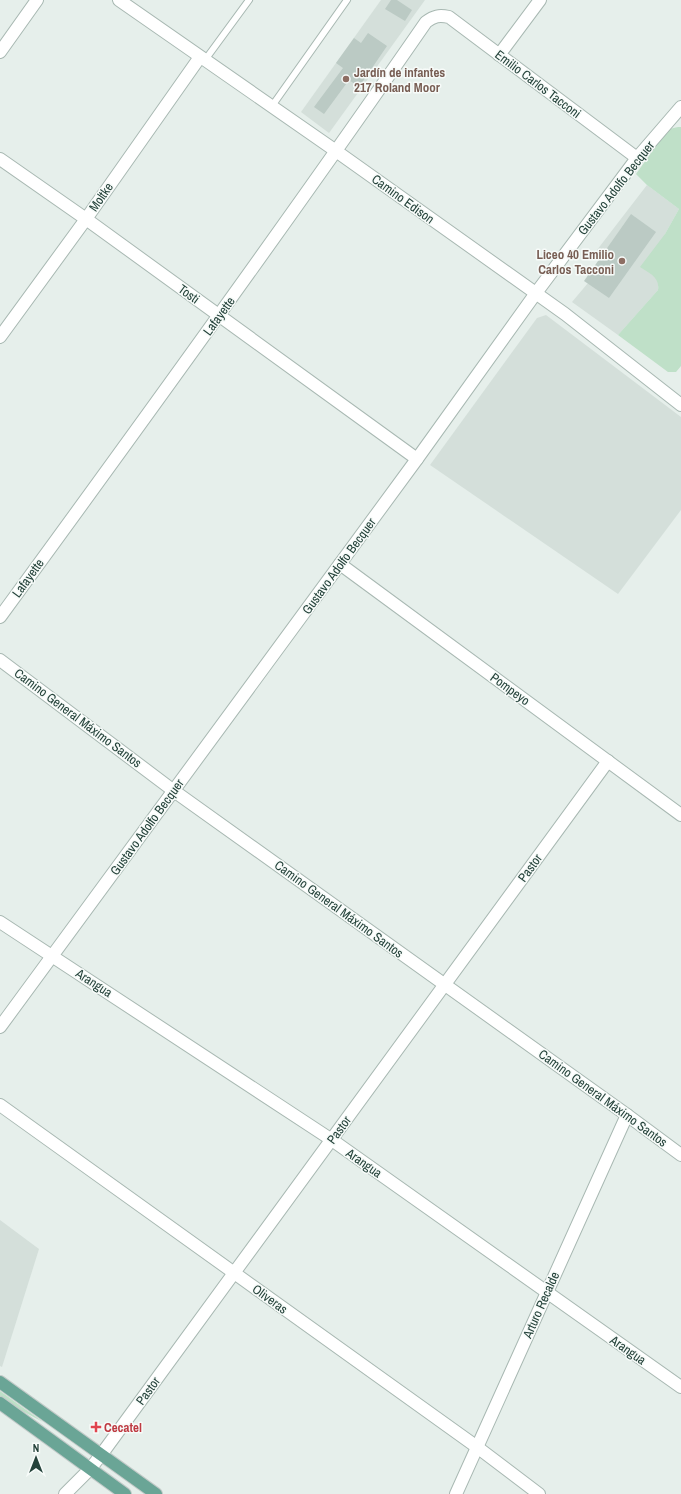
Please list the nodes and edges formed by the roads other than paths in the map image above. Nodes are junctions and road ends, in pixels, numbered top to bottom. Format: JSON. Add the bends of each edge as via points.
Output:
{"nodes":[{"id":1,"x":37,"y":0,"type":"edge"},
{"id":2,"x":119,"y":0,"type":"edge"},
{"id":3,"x":249,"y":0,"type":"edge"},
{"id":4,"x":347,"y":0,"type":"edge"},
{"id":5,"x":540,"y":0,"type":"edge"},
{"id":6,"x":437,"y":16,"type":"joint"},
{"id":7,"x":0,"y":52,"type":"edge"},
{"id":8,"x":499,"y":55,"type":"junction"},
{"id":9,"x":202,"y":58,"type":"junction"},
{"id":10,"x":272,"y":106,"type":"junction"},
{"id":11,"x":681,"y":107,"type":"edge"},
{"id":12,"x":336,"y":151,"type":"junction"},
{"id":13,"x":637,"y":158,"type":"junction"},
{"id":14,"x":0,"y":159,"type":"edge"},
{"id":15,"x":86,"y":219,"type":"junction"},
{"id":16,"x":536,"y":293,"type":"junction"},
{"id":17,"x":219,"y":316,"type":"junction"},
{"id":18,"x":0,"y":337,"type":"edge"},
{"id":19,"x":681,"y":405,"type":"edge"},
{"id":20,"x":417,"y":459,"type":"junction"},
{"id":21,"x":340,"y":564,"type":"junction"},
{"id":22,"x":0,"y":617,"type":"edge"},
{"id":23,"x":0,"y":660,"type":"edge"},
{"id":24,"x":608,"y":761,"type":"junction"},
{"id":25,"x":174,"y":790,"type":"junction"},
{"id":26,"x":681,"y":815,"type":"edge"},
{"id":27,"x":0,"y":922,"type":"edge"},
{"id":28,"x":52,"y":956,"type":"junction"},
{"id":29,"x":445,"y":984,"type":"junction"},
{"id":30,"x":0,"y":1027,"type":"edge"},
{"id":31,"x":0,"y":1105,"type":"edge"},
{"id":32,"x":627,"y":1115,"type":"junction"},
{"id":33,"x":332,"y":1140,"type":"junction"},
{"id":34,"x":681,"y":1155,"type":"edge"},
{"id":35,"x":234,"y":1274,"type":"junction"},
{"id":36,"x":547,"y":1292,"type":"junction"},
{"id":37,"x":0,"y":1382,"type":"edge"},
{"id":38,"x":681,"y":1387,"type":"edge"},
{"id":39,"x":0,"y":1403,"type":"edge"},
{"id":40,"x":477,"y":1447,"type":"junction"},
{"id":41,"x":101,"y":1455,"type":"junction"},
{"id":42,"x":90,"y":1469,"type":"junction"},
{"id":43,"x":65,"y":1494,"type":"edge"},
{"id":44,"x":125,"y":1494,"type":"edge"},
{"id":45,"x":156,"y":1494,"type":"edge"},
{"id":46,"x":456,"y":1494,"type":"edge"},
{"id":47,"x":539,"y":1494,"type":"edge"}],
"edges":[{"from":1,"to":7,"type":"street"},
{"from":2,"to":9,"type":"street","name":"Camino Edison"},
{"from":3,"to":9,"type":"lane"},
{"from":4,"to":10,"type":"lane"},
{"from":5,"to":8,"type":"street"},
{"from":6,"to":8,"type":"street","name":"Emilio Carlos Tacconi","via":[[449,17]]},
{"from":6,"to":12,"type":"street","name":"Lafayette","via":[[426,22]]},
{"from":8,"to":13,"type":"street","name":"Emilio Carlos Tacconi"},
{"from":9,"to":10,"type":"street","name":"Camino Edison"},
{"from":9,"to":15,"type":"street","name":"Moltke"},
{"from":10,"to":12,"type":"street","name":"Camino Edison"},
{"from":11,"to":13,"type":"street","name":"Gustavo Adolfo Becquer"},
{"from":12,"to":16,"type":"street","name":"Camino Edison"},
{"from":12,"to":17,"type":"street","name":"Lafayette"},
{"from":13,"to":16,"type":"street","name":"Gustavo Adolfo Becquer"},
{"from":14,"to":15,"type":"street","name":"Tosti"},
{"from":15,"to":17,"type":"street","name":"Tosti"},
{"from":15,"to":18,"type":"street","name":"Moltke"},
{"from":16,"to":19,"type":"street","name":"Camino Edison"},
{"from":16,"to":20,"type":"street","name":"Gustavo Adolfo Becquer"},
{"from":17,"to":20,"type":"street","name":"Tosti"},
{"from":17,"to":22,"type":"street","name":"Lafayette"},
{"from":20,"to":21,"type":"street","name":"Gustavo Adolfo Becquer"},
{"from":21,"to":24,"type":"street","name":"Pompeyo"},
{"from":21,"to":25,"type":"street","name":"Gustavo Adolfo Becquer"},
{"from":23,"to":25,"type":"street","name":"Camino General Máximo Santos"},
{"from":24,"to":26,"type":"street","name":"Pompeyo"},
{"from":24,"to":29,"type":"street","name":"Pastor"},
{"from":25,"to":28,"type":"street","name":"Gustavo Adolfo Becquer"},
{"from":25,"to":29,"type":"street","name":"Camino General Máximo Santos"},
{"from":27,"to":28,"type":"street","name":"Arangua"},
{"from":28,"to":30,"type":"street","name":"Gustavo Adolfo Becquer"},
{"from":28,"to":33,"type":"street","name":"Arangua"},
{"from":29,"to":32,"type":"street","name":"Camino General Máximo Santos"},
{"from":29,"to":33,"type":"street","name":"Pastor"},
{"from":31,"to":35,"type":"street","name":"Oliveras"},
{"from":32,"to":34,"type":"street","name":"Camino General Máximo Santos"},
{"from":32,"to":36,"type":"street","name":"Arturo Recalde"},
{"from":33,"to":35,"type":"street","name":"Pastor"},
{"from":33,"to":36,"type":"street","name":"Arangua"},
{"from":35,"to":40,"type":"street","name":"Oliveras"},
{"from":35,"to":41,"type":"street","name":"Pastor"},
{"from":36,"to":38,"type":"street","name":"Arangua"},
{"from":36,"to":40,"type":"street","name":"Arturo Recalde"},
{"from":37,"to":41,"type":"main road"},
{"from":39,"to":42,"type":"main road"},
{"from":40,"to":46,"type":"street","name":"Arturo Recalde"},
{"from":40,"to":47,"type":"street","name":"Oliveras"},
{"from":41,"to":42,"type":"street","name":"Pastor"},
{"from":41,"to":45,"type":"main road"},
{"from":42,"to":43,"type":"street","name":"Pastor"},
{"from":42,"to":44,"type":"main road"}]}
